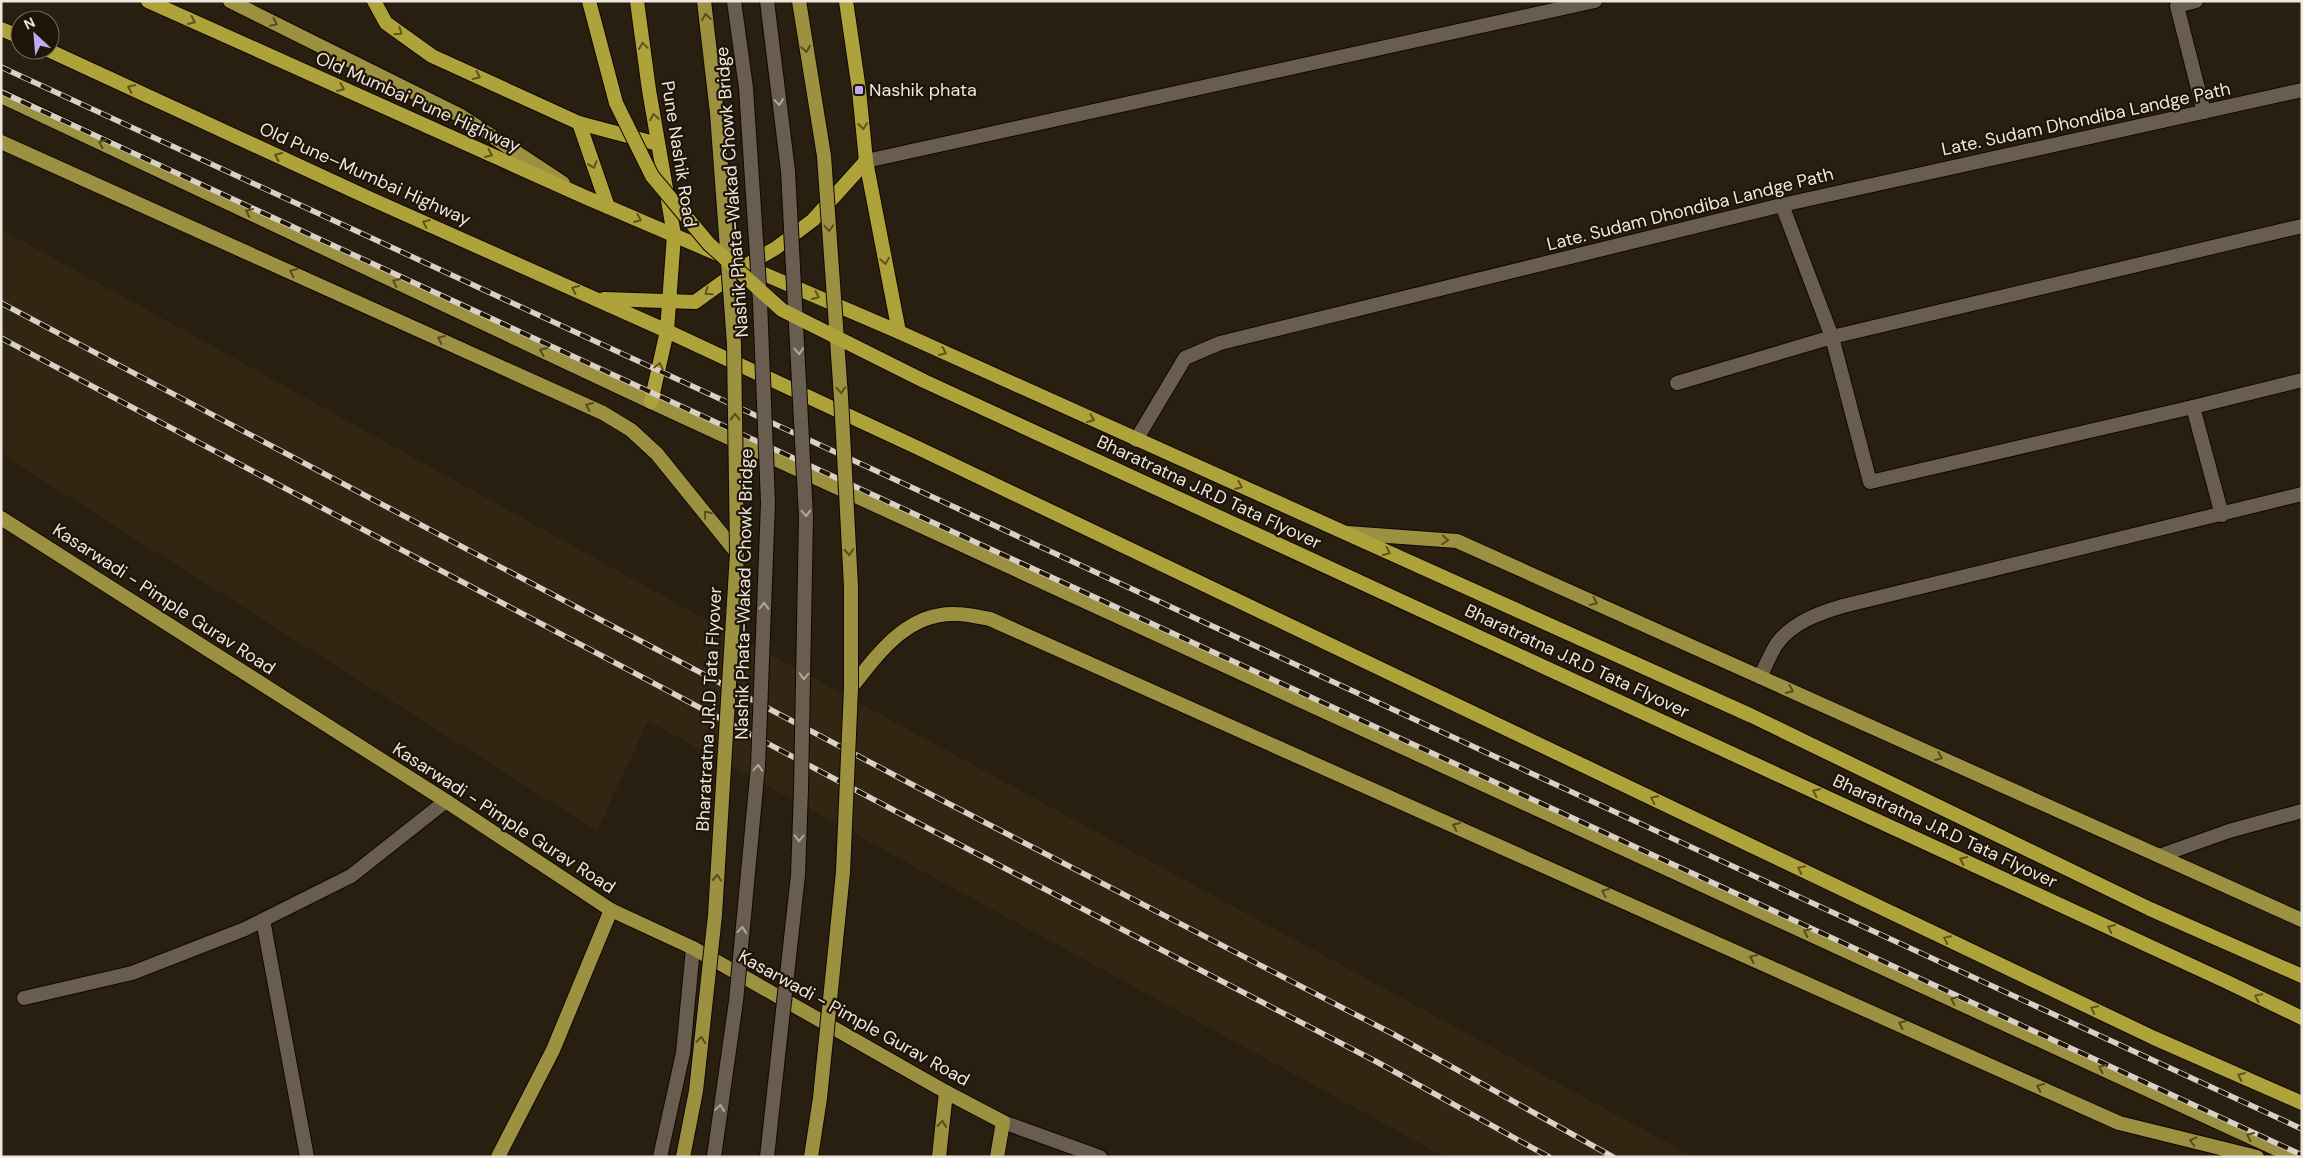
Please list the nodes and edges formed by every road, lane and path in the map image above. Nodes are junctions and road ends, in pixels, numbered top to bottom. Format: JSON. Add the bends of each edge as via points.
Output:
{"nodes":[{"id":1,"x":148,"y":1,"type":"edge"},
{"id":2,"x":230,"y":1,"type":"edge"},
{"id":3,"x":374,"y":1,"type":"edge"},
{"id":4,"x":588,"y":1,"type":"edge"},
{"id":5,"x":637,"y":1,"type":"edge"},
{"id":6,"x":704,"y":1,"type":"edge"},
{"id":7,"x":734,"y":1,"type":"edge"},
{"id":8,"x":767,"y":1,"type":"edge"},
{"id":9,"x":798,"y":1,"type":"edge"},
{"id":10,"x":846,"y":1,"type":"edge"},
{"id":11,"x":1595,"y":1,"type":"edge"},
{"id":12,"x":2196,"y":1,"type":"edge"},
{"id":13,"x":60,"y":56,"type":"edge"},
{"id":14,"x":2302,"y":90,"type":"edge"},
{"id":15,"x":1,"y":96,"type":"edge"},
{"id":16,"x":2204,"y":112,"type":"junction"},
{"id":17,"x":579,"y":123,"type":"junction"},
{"id":18,"x":1,"y":142,"type":"edge"},
{"id":19,"x":658,"y":144,"type":"junction"},
{"id":20,"x":866,"y":161,"type":"junction"},
{"id":21,"x":585,"y":197,"type":"junction"},
{"id":22,"x":1782,"y":205,"type":"junction"},
{"id":23,"x":608,"y":207,"type":"junction"},
{"id":24,"x":2302,"y":226,"type":"edge"},
{"id":25,"x":674,"y":235,"type":"junction"},
{"id":26,"x":745,"y":266,"type":"junction"},
{"id":27,"x":596,"y":299,"type":"junction"},
{"id":28,"x":670,"y":301,"type":"junction"},
{"id":29,"x":667,"y":330,"type":"junction"},
{"id":30,"x":898,"y":332,"type":"junction"},
{"id":31,"x":1832,"y":337,"type":"junction"},
{"id":32,"x":2302,"y":380,"type":"edge"},
{"id":33,"x":1677,"y":383,"type":"dead end"},
{"id":34,"x":651,"y":402,"type":"junction"},
{"id":35,"x":2193,"y":407,"type":"junction"},
{"id":36,"x":1136,"y":440,"type":"junction"},
{"id":37,"x":2302,"y":494,"type":"edge"},
{"id":38,"x":2222,"y":515,"type":"junction"},
{"id":39,"x":1,"y":518,"type":"edge"},
{"id":40,"x":1344,"y":533,"type":"junction"},
{"id":41,"x":737,"y":553,"type":"junction"},
{"id":42,"x":1760,"y":677,"type":"junction"},
{"id":43,"x":851,"y":688,"type":"junction"},
{"id":44,"x":446,"y":801,"type":"junction"},
{"id":45,"x":2302,"y":811,"type":"edge"},
{"id":46,"x":2159,"y":856,"type":"junction"},
{"id":47,"x":611,"y":910,"type":"junction"},
{"id":48,"x":263,"y":920,"type":"junction"},
{"id":49,"x":2302,"y":920,"type":"edge"},
{"id":50,"x":693,"y":948,"type":"junction"},
{"id":51,"x":2302,"y":976,"type":"edge"},
{"id":52,"x":24,"y":998,"type":"dead end"},
{"id":53,"x":2302,"y":1018,"type":"edge"},
{"id":54,"x":946,"y":1092,"type":"junction"},
{"id":55,"x":2302,"y":1103,"type":"edge"},
{"id":56,"x":1003,"y":1122,"type":"junction"},
{"id":57,"x":307,"y":1157,"type":"edge"},
{"id":58,"x":498,"y":1157,"type":"edge"},
{"id":59,"x":660,"y":1157,"type":"edge"},
{"id":60,"x":683,"y":1157,"type":"edge"},
{"id":61,"x":714,"y":1157,"type":"edge"},
{"id":62,"x":767,"y":1157,"type":"edge"},
{"id":63,"x":811,"y":1157,"type":"edge"},
{"id":64,"x":939,"y":1157,"type":"edge"},
{"id":65,"x":997,"y":1157,"type":"edge"},
{"id":66,"x":1100,"y":1157,"type":"edge"},
{"id":67,"x":2257,"y":1157,"type":"edge"},
{"id":68,"x":2294,"y":1157,"type":"edge"}],
"edges":[{"from":1,"to":21,"type":"highway","name":"Old Mumbai Pune Highway","one_way":true},
{"from":2,"to":21,"type":"main road","one_way":true,"via":[[461,116]]},
{"from":3,"to":17,"type":"highway","one_way":true,"via":[[386,23],[432,56]]},
{"from":53,"to":4,"type":"highway","name":"Bharatratna J.R.D Tata Flyover","one_way":true,"bridge":true,"via":[[924,381],[782,310],[709,244],[652,176],[616,103]]},
{"from":19,"to":5,"type":"highway","name":"Pune Nashik Road","one_way":true},
{"from":41,"to":6,"type":"main road","name":"Bharatratna J.R.D Tata Flyover","one_way":true,"bridge":true,"via":[[734,344],[717,113]]},
{"from":61,"to":7,"type":"street","name":"Nashik Phata-Wakad Chowk Bridge","one_way":true,"bridge":true,"via":[[736,1001],[758,766],[768,503],[760,301],[746,88]]},
{"from":8,"to":62,"type":"street","one_way":true,"bridge":true,"via":[[788,171],[806,517],[798,875]]},
{"from":9,"to":43,"type":"main road","one_way":true,"bridge":true,"via":[[825,166],[842,406],[851,587]]},
{"from":10,"to":20,"type":"highway","one_way":true},
{"from":11,"to":20,"type":"street"},
{"from":12,"to":16,"type":"street","via":[[2177,6]]},
{"from":27,"to":13,"type":"highway","name":"Old Pune–Mumbai Highway","one_way":true},
{"from":14,"to":16,"type":"street","name":"Late. Sudam Dhondiba Landge Path"},
{"from":34,"to":15,"type":"main road","one_way":true},
{"from":16,"to":22,"type":"street","name":"Late. Sudam Dhondiba Landge Path"},
{"from":17,"to":19,"type":"highway"},
{"from":17,"to":23,"type":"highway","one_way":true},
{"from":41,"to":18,"type":"main road","one_way":true,"via":[[656,454],[631,430],[603,413]]},
{"from":19,"to":25,"type":"highway","name":"Pune Nashik Road"},
{"from":20,"to":26,"type":"highway","via":[[813,220]]},
{"from":20,"to":30,"type":"highway","one_way":true},
{"from":21,"to":23,"type":"highway","name":"Old Mumbai Pune Highway"},
{"from":22,"to":31,"type":"street"},
{"from":22,"to":36,"type":"street","name":"Late. Sudam Dhondiba Landge Path","via":[[1220,343],[1185,358]]},
{"from":23,"to":25,"type":"highway","name":"Old Mumbai Pune Highway","one_way":true},
{"from":24,"to":31,"type":"street"},
{"from":25,"to":26,"type":"highway","name":"Old Mumbai Pune Highway"},
{"from":25,"to":28,"type":"highway","name":"Pune Nashik Road"},
{"from":26,"to":28,"type":"highway","one_way":true,"via":[[695,302]]},
{"from":26,"to":30,"type":"highway","name":"Old Mumbai Pune Highway","one_way":true},
{"from":27,"to":28,"type":"highway"},
{"from":27,"to":29,"type":"highway","name":"Old Pune–Mumbai Highway"},
{"from":28,"to":29,"type":"highway","name":"Pune Nashik Road"},
{"from":34,"to":29,"type":"highway","name":"Pune Nashik Road","one_way":true},
{"from":55,"to":29,"type":"highway","name":"Old Pune–Mumbai Highway","one_way":true,"via":[[2154,1038]]},
{"from":30,"to":36,"type":"highway","name":"Old Mumbai Pune Highway","one_way":true},
{"from":31,"to":33,"type":"street"},
{"from":31,"to":35,"type":"street","via":[[1870,482]]},
{"from":32,"to":35,"type":"street"},
{"from":68,"to":34,"type":"main road","one_way":true},
{"from":35,"to":38,"type":"street"},
{"from":36,"to":40,"type":"highway","name":"Old Mumbai Pune Highway","one_way":true},
{"from":37,"to":38,"type":"street"},
{"from":38,"to":42,"type":"street","via":[[1817,614],[1795,627],[1777,644]]},
{"from":39,"to":44,"type":"main road","name":"Kasarwadi - Pimple Gurav Road"},
{"from":40,"to":42,"type":"main road","one_way":true,"via":[[1457,541]]},
{"from":40,"to":51,"type":"highway","name":"Old Mumbai Pune Highway","one_way":true,"via":[[1752,716],[2150,909]]},
{"from":60,"to":41,"type":"main road","name":"Bharatratna J.R.D Tata Flyover","one_way":true,"bridge":true,"via":[[696,1091],[715,915]]},
{"from":42,"to":46,"type":"main road","one_way":true},
{"from":43,"to":63,"type":"main road","bridge":true,"via":[[843,872]]},
{"from":67,"to":43,"type":"main road","one_way":true,"via":[[2119,1123],[990,619],[956,614],[932,616],[906,629],[885,645]]},
{"from":44,"to":47,"type":"main road","name":"Kasarwadi - Pimple Gurav Road"},
{"from":44,"to":48,"type":"street","via":[[351,876]]},
{"from":45,"to":46,"type":"street","via":[[2229,831]]},
{"from":46,"to":49,"type":"main road"},
{"from":47,"to":50,"type":"main road","name":"Kasarwadi - Pimple Gurav Road"},
{"from":47,"to":58,"type":"main road","via":[[553,1050]]},
{"from":48,"to":52,"type":"street","via":[[132,973]]},
{"from":48,"to":57,"type":"street"},
{"from":50,"to":54,"type":"main road","name":"Kasarwadi - Pimple Gurav Road"},
{"from":50,"to":59,"type":"street","via":[[683,1053]]},
{"from":54,"to":56,"type":"main road","name":"Kasarwadi - Pimple Gurav Road"},
{"from":64,"to":54,"type":"main road","one_way":true},
{"from":56,"to":65,"type":"main road"},
{"from":56,"to":66,"type":"street"}]}
